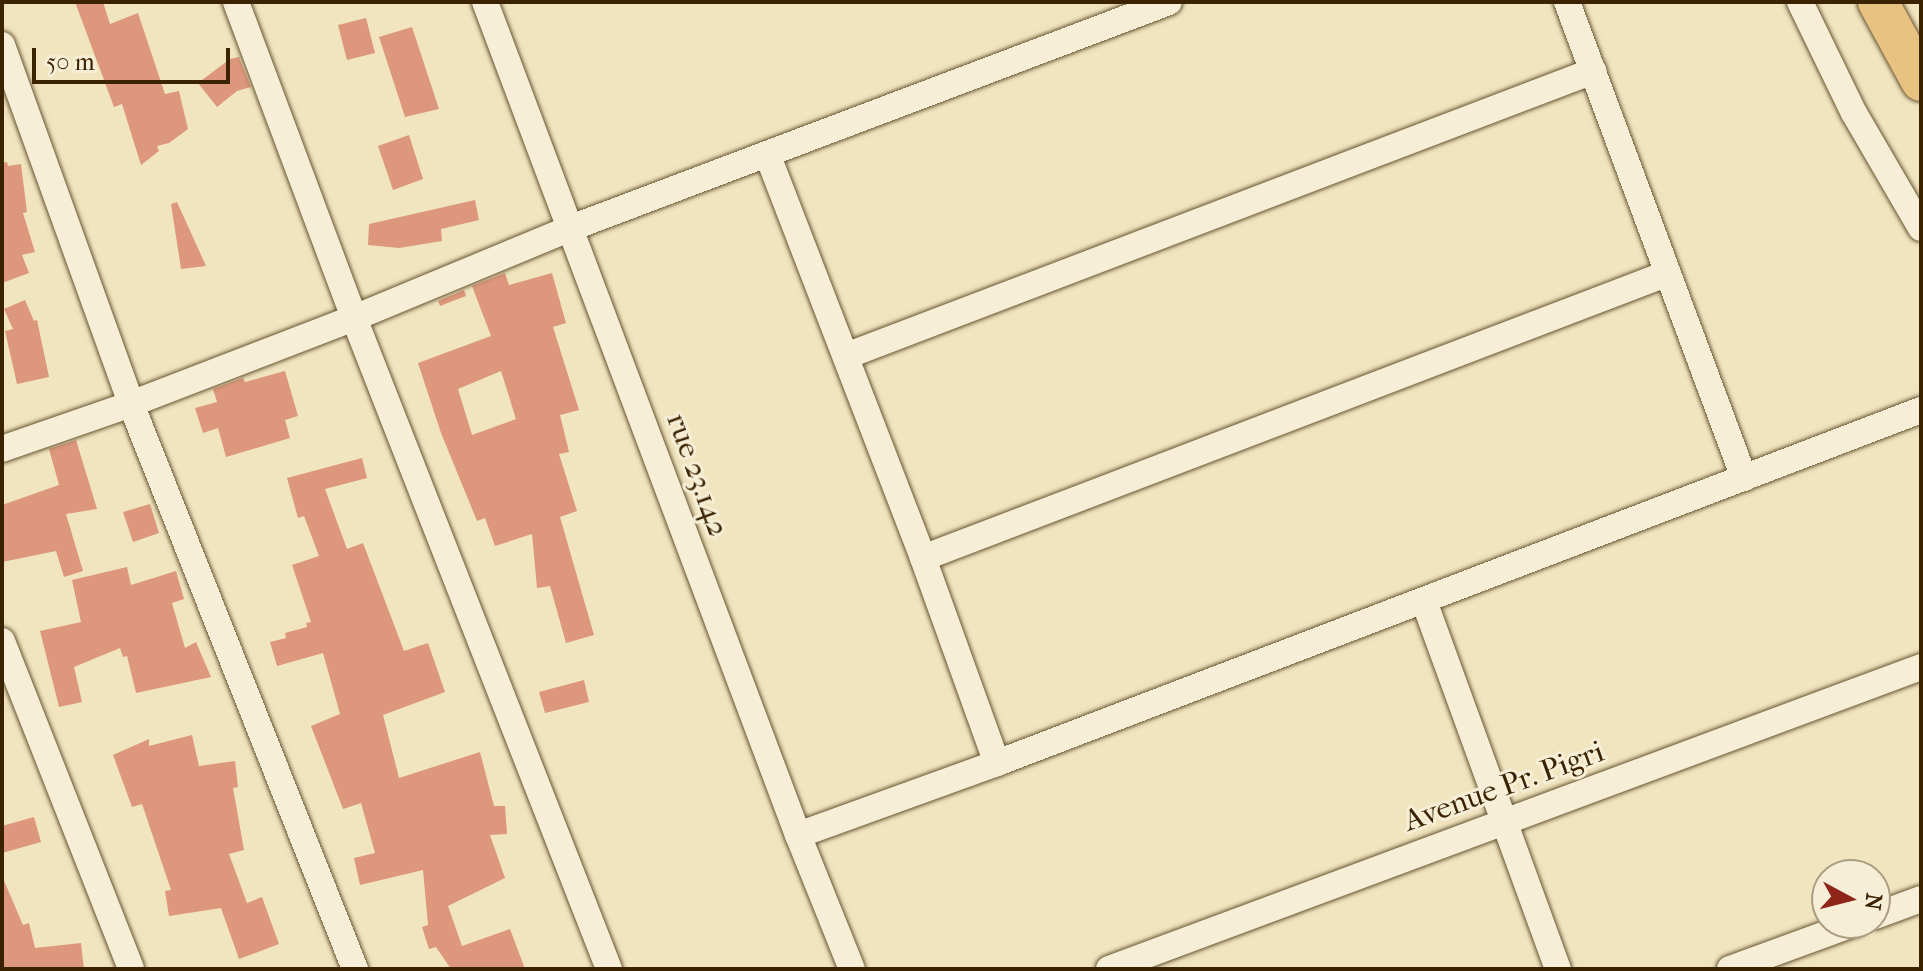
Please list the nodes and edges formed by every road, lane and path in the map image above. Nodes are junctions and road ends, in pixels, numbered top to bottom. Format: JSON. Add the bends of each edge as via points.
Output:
{"nodes":[{"id":1,"x":236,"y":2,"type":"edge"},
{"id":2,"x":485,"y":2,"type":"edge"},
{"id":3,"x":1169,"y":2,"type":"edge"},
{"id":4,"x":1567,"y":2,"type":"edge"},
{"id":5,"x":1800,"y":2,"type":"edge"},
{"id":6,"x":1878,"y":2,"type":"edge"},
{"id":7,"x":2,"y":45,"type":"edge"},
{"id":8,"x":1593,"y":71,"type":"junction"},
{"id":9,"x":1921,"y":81,"type":"edge"},
{"id":10,"x":768,"y":156,"type":"junction"},
{"id":11,"x":571,"y":228,"type":"junction"},
{"id":12,"x":1921,"y":228,"type":"edge"},
{"id":13,"x":1666,"y":274,"type":"junction"},
{"id":14,"x":354,"y":318,"type":"junction"},
{"id":15,"x":846,"y":356,"type":"junction"},
{"id":16,"x":131,"y":404,"type":"junction"},
{"id":17,"x":1921,"y":410,"type":"edge"},
{"id":18,"x":2,"y":449,"type":"edge"},
{"id":19,"x":1744,"y":478,"type":"junction"},
{"id":20,"x":923,"y":558,"type":"junction"},
{"id":21,"x":1424,"y":601,"type":"junction"},
{"id":22,"x":2,"y":641,"type":"edge"},
{"id":23,"x":1921,"y":667,"type":"edge"},
{"id":24,"x":997,"y":763,"type":"junction"},
{"id":25,"x":1504,"y":821,"type":"junction"},
{"id":26,"x":798,"y":835,"type":"junction"},
{"id":27,"x":1921,"y":899,"type":"edge"},
{"id":28,"x":1891,"y":910,"type":"edge"},
{"id":29,"x":1812,"y":939,"type":"edge"},
{"id":30,"x":131,"y":969,"type":"edge"},
{"id":31,"x":355,"y":969,"type":"edge"},
{"id":32,"x":609,"y":969,"type":"edge"},
{"id":33,"x":852,"y":969,"type":"edge"},
{"id":34,"x":1109,"y":969,"type":"edge"},
{"id":35,"x":1558,"y":969,"type":"edge"},
{"id":36,"x":1730,"y":969,"type":"edge"}],
"edges":[{"from":1,"to":14,"type":"street"},
{"from":2,"to":11,"type":"street","name":"rue 23.142"},
{"from":3,"to":10,"type":"street"},
{"from":4,"to":8,"type":"street"},
{"from":5,"to":12,"type":"street","via":[[1854,113]]},
{"from":6,"to":9,"type":"main road"},
{"from":7,"to":16,"type":"street"},
{"from":8,"to":13,"type":"street"},
{"from":8,"to":15,"type":"street"},
{"from":10,"to":11,"type":"street"},
{"from":10,"to":15,"type":"street"},
{"from":11,"to":14,"type":"street"},
{"from":11,"to":26,"type":"street","name":"rue 23.142"},
{"from":13,"to":19,"type":"street"},
{"from":13,"to":20,"type":"street"},
{"from":14,"to":16,"type":"street"},
{"from":14,"to":32,"type":"street"},
{"from":15,"to":20,"type":"street"},
{"from":16,"to":18,"type":"street"},
{"from":16,"to":31,"type":"street"},
{"from":17,"to":19,"type":"street"},
{"from":19,"to":21,"type":"street"},
{"from":20,"to":24,"type":"street"},
{"from":21,"to":24,"type":"street"},
{"from":21,"to":25,"type":"street"},
{"from":22,"to":30,"type":"street"},
{"from":23,"to":25,"type":"street","name":"Avenue Pr. Pigri"},
{"from":24,"to":26,"type":"street"},
{"from":25,"to":34,"type":"street","name":"Avenue Pr. Pigri"},
{"from":25,"to":35,"type":"street"},
{"from":26,"to":33,"type":"street","name":"rue 23.142"},
{"from":27,"to":28,"type":"street"},
{"from":29,"to":36,"type":"street"}]}
